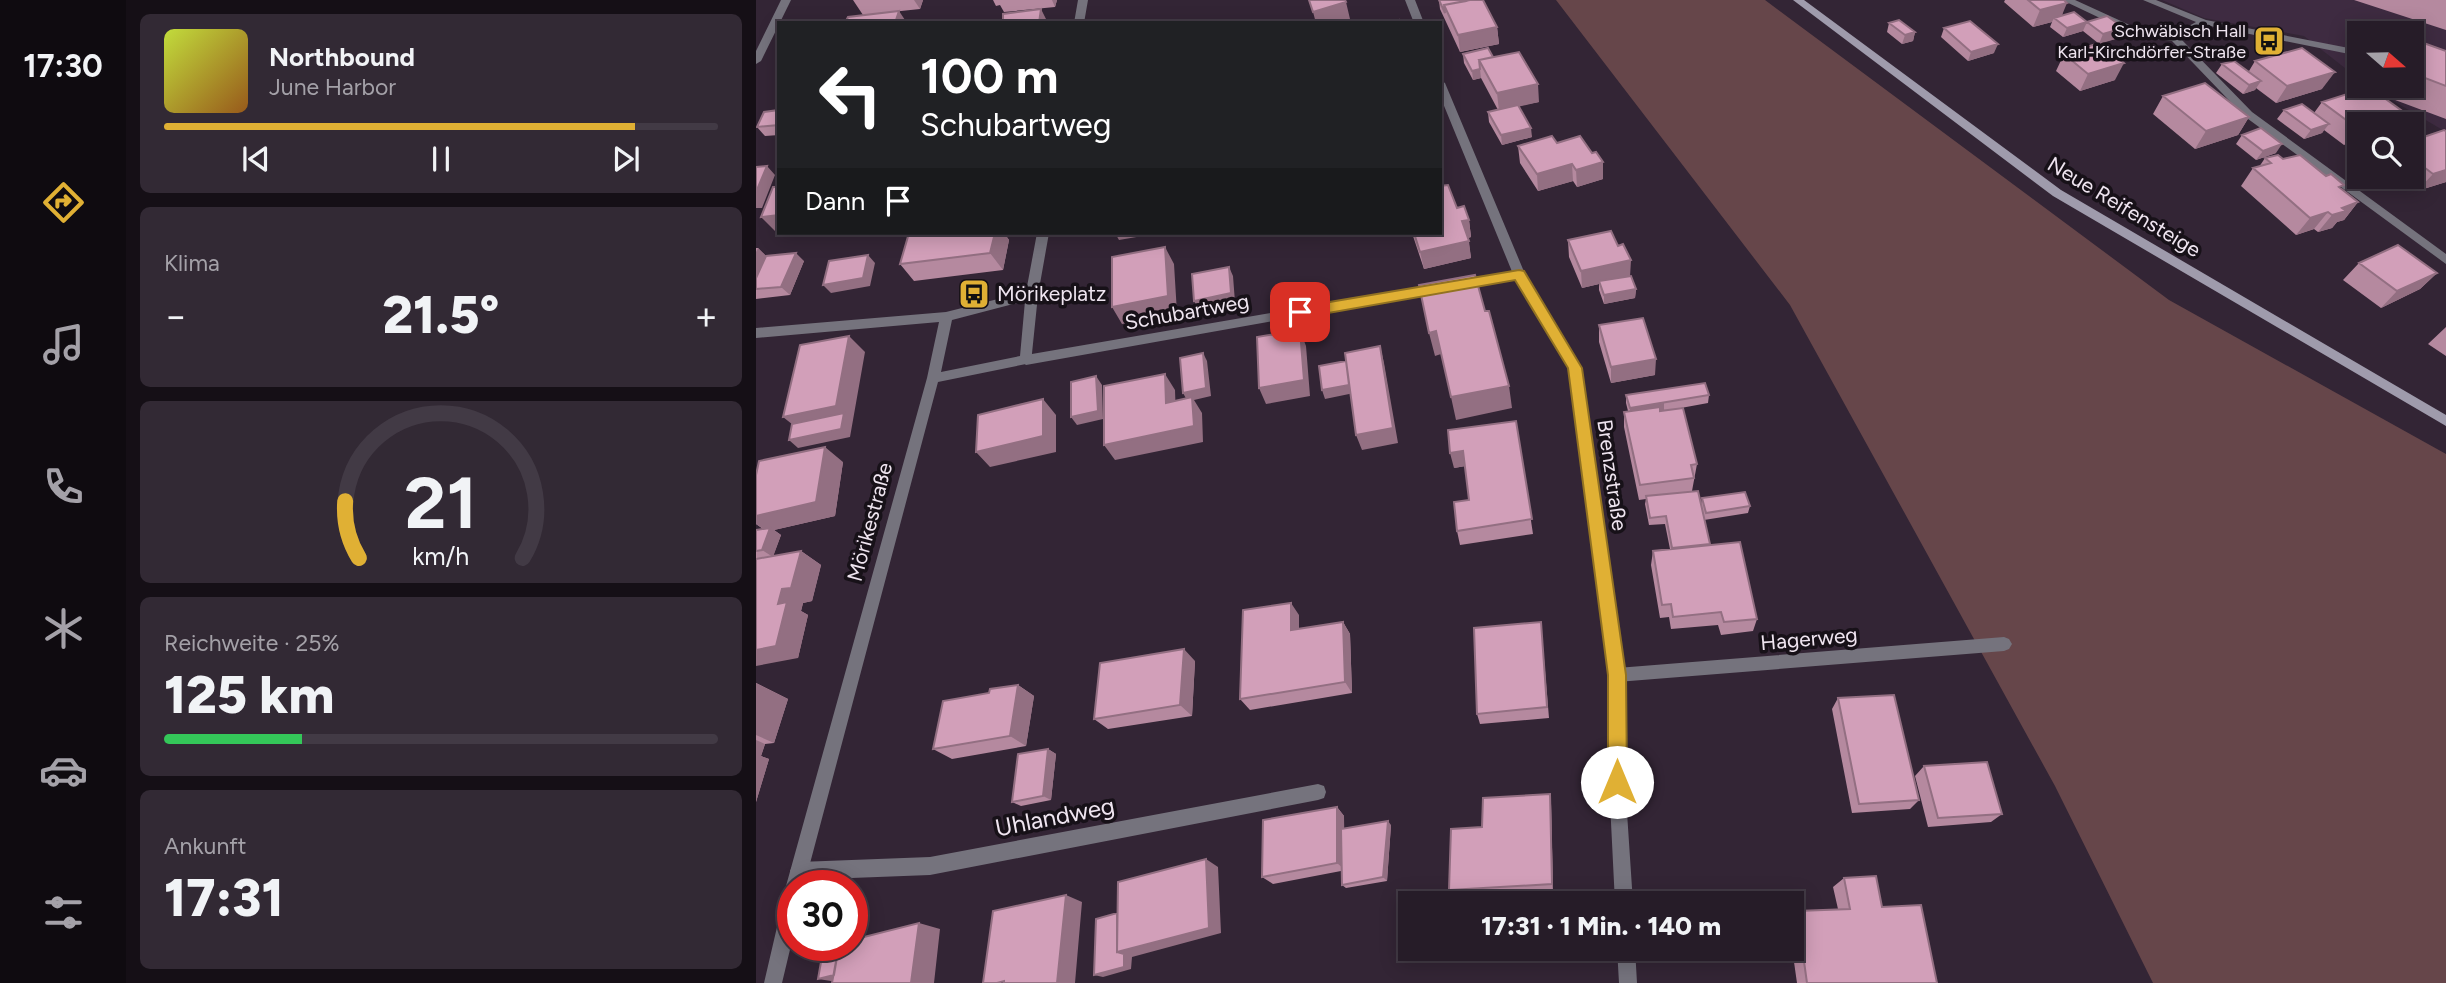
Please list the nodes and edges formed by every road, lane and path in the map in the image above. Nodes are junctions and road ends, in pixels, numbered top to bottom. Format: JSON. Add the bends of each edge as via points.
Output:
{"nodes":[{"id":1,"x":786,"y":0,"type":"edge"},
{"id":2,"x":1083,"y":0,"type":"edge"},
{"id":3,"x":1410,"y":0,"type":"edge"},
{"id":4,"x":1798,"y":0,"type":"edge"},
{"id":5,"x":2067,"y":0,"type":"edge"},
{"id":6,"x":2148,"y":0,"type":"edge"},
{"id":7,"x":1079,"y":21,"type":"edge"},
{"id":8,"x":1418,"y":21,"type":"edge"},
{"id":9,"x":2204,"y":22,"type":"junction"},
{"id":10,"x":2175,"y":38,"type":"junction"},
{"id":11,"x":2347,"y":50,"type":"edge"},
{"id":12,"x":756,"y":61,"type":"edge"},
{"id":13,"x":1442,"y":88,"type":"edge"},
{"id":14,"x":1043,"y":235,"type":"edge"},
{"id":15,"x":2446,"y":260,"type":"edge"},
{"id":16,"x":1519,"y":274,"type":"junction"},
{"id":17,"x":1032,"y":295,"type":"junction"},
{"id":18,"x":946,"y":317,"type":"junction"},
{"id":19,"x":756,"y":333,"type":"edge"},
{"id":20,"x":1026,"y":360,"type":"junction"},
{"id":21,"x":933,"y":378,"type":"junction"},
{"id":22,"x":2446,"y":421,"type":"edge"},
{"id":23,"x":2004,"y":644,"type":"dead end"},
{"id":24,"x":1617,"y":675,"type":"junction"},
{"id":25,"x":1318,"y":792,"type":"dead end"},
{"id":26,"x":799,"y":870,"type":"edge"},
{"id":27,"x":868,"y":872,"type":"edge"},
{"id":28,"x":1623,"y":891,"type":"edge"},
{"id":29,"x":778,"y":961,"type":"edge"},
{"id":30,"x":1627,"y":961,"type":"edge"},
{"id":31,"x":773,"y":983,"type":"edge"},
{"id":32,"x":1628,"y":983,"type":"edge"}],
"edges":[{"from":1,"to":12,"type":"street"},
{"from":2,"to":7,"type":"street"},
{"from":3,"to":8,"type":"street"},
{"from":4,"to":22,"type":"main road","name":"Neue Reifensteige","via":[[2057,193]]},
{"from":5,"to":10,"type":"street","via":[[2143,35]]},
{"from":6,"to":9,"type":"street"},
{"from":9,"to":10,"type":"street"},
{"from":9,"to":11,"type":"street"},
{"from":10,"to":15,"type":"street","via":[[2248,114]]},
{"from":13,"to":16,"type":"street","name":"Brenzstraße"},
{"from":14,"to":17,"type":"street"},
{"from":16,"to":20,"type":"street","name":"Schubartweg"},
{"from":16,"to":24,"type":"street","name":"Brenzstraße","via":[[1575,368]]},
{"from":17,"to":18,"type":"street"},
{"from":17,"to":20,"type":"street"},
{"from":18,"to":19,"type":"street"},
{"from":18,"to":21,"type":"street","name":"Mörikestraße"},
{"from":20,"to":21,"type":"street","name":"Schubartweg"},
{"from":21,"to":26,"type":"street","name":"Mörikestraße"},
{"from":23,"to":24,"type":"street","name":"Hagerweg"},
{"from":24,"to":28,"type":"street","name":"Brenzstraße"},
{"from":25,"to":27,"type":"street","name":"Uhlandweg","via":[[930,866]]},
{"from":29,"to":31,"type":"street"},
{"from":30,"to":32,"type":"street"}]}
